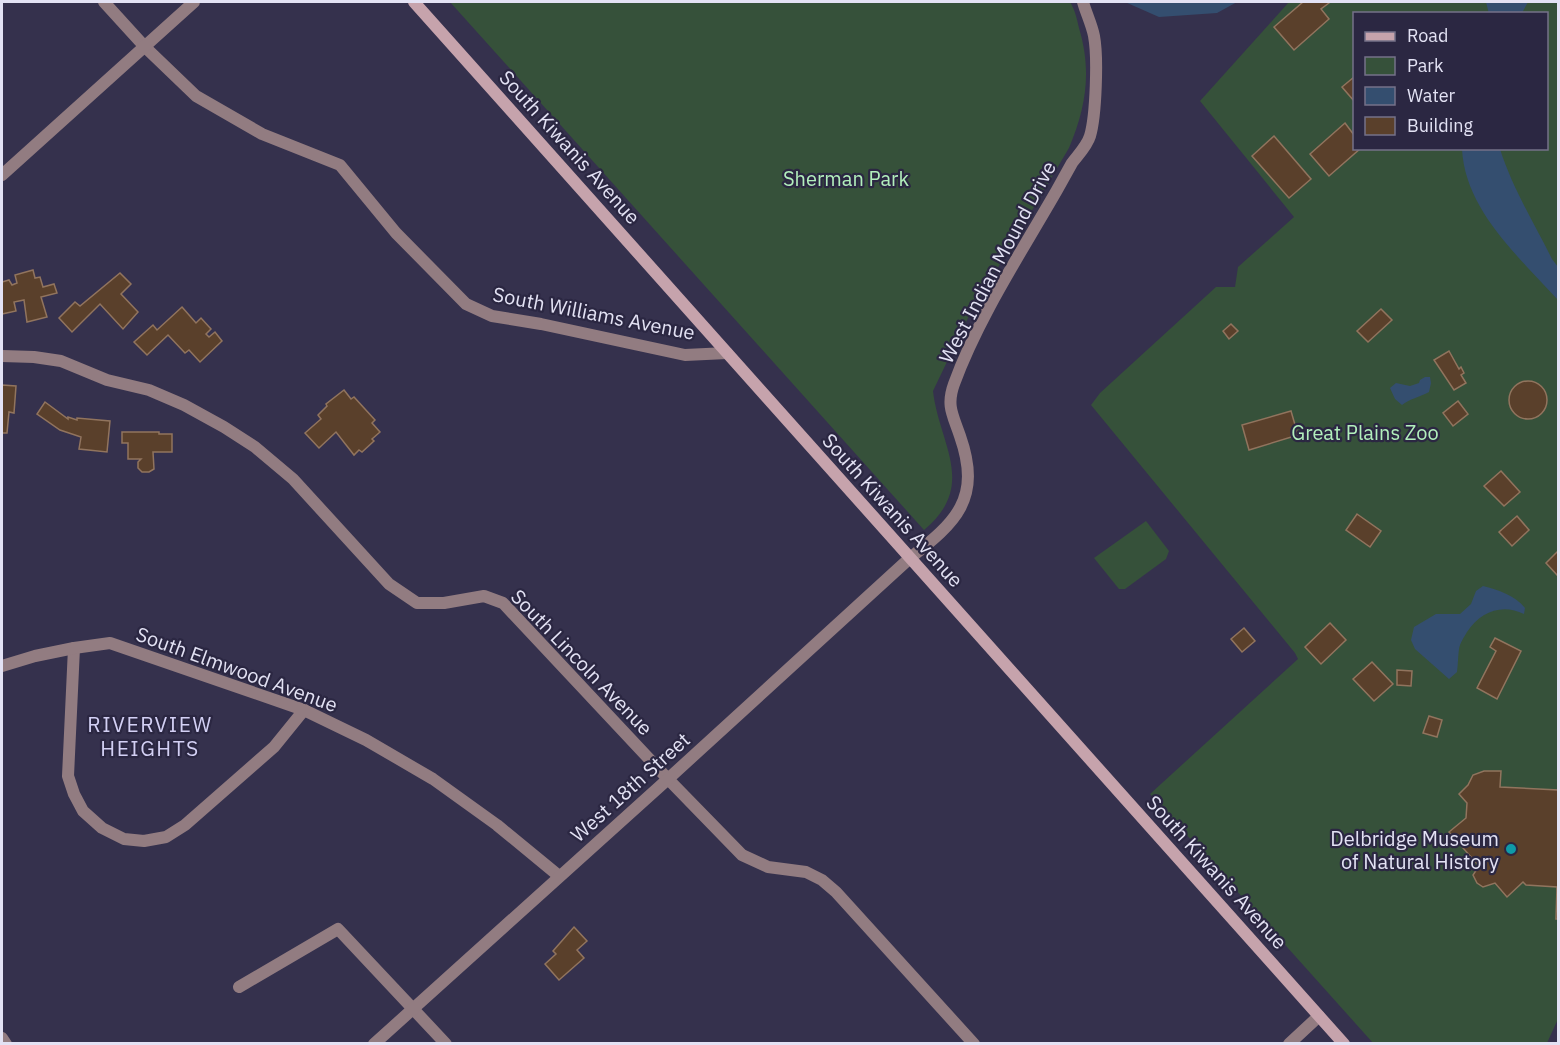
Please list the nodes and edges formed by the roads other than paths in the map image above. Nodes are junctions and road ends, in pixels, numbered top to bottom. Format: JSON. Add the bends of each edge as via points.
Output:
{"nodes":[{"id":1,"x":104,"y":2,"type":"edge"},
{"id":2,"x":194,"y":2,"type":"edge"},
{"id":3,"x":414,"y":2,"type":"edge"},
{"id":4,"x":1083,"y":2,"type":"edge"},
{"id":5,"x":145,"y":47,"type":"junction"},
{"id":6,"x":2,"y":175,"type":"edge"},
{"id":7,"x":727,"y":353,"type":"junction"},
{"id":8,"x":2,"y":356,"type":"edge"},
{"id":9,"x":910,"y":558,"type":"junction"},
{"id":10,"x":74,"y":648,"type":"junction"},
{"id":11,"x":2,"y":666,"type":"edge"},
{"id":12,"x":304,"y":710,"type":"junction"},
{"id":13,"x":668,"y":779,"type":"junction"},
{"id":14,"x":559,"y":876,"type":"junction"},
{"id":15,"x":239,"y":987,"type":"dead end"},
{"id":16,"x":412,"y":1009,"type":"junction"},
{"id":17,"x":1319,"y":1016,"type":"junction"},
{"id":18,"x":2,"y":1038,"type":"edge"},
{"id":19,"x":6,"y":1044,"type":"edge"},
{"id":20,"x":374,"y":1044,"type":"edge"},
{"id":21,"x":446,"y":1044,"type":"edge"},
{"id":22,"x":974,"y":1044,"type":"edge"},
{"id":23,"x":1289,"y":1044,"type":"edge"},
{"id":24,"x":1344,"y":1044,"type":"edge"}],
"edges":[{"from":1,"to":5,"type":"street","name":"South Williams Avenue"},
{"from":2,"to":5,"type":"street"},
{"from":3,"to":7,"type":"main road","name":"South Kiwanis Avenue"},
{"from":4,"to":9,"type":"street","name":"West Indian Mound Drive","via":[[1094,37],[1095,94],[1090,138],[965,358],[949,400],[969,483],[963,504],[952,521]]},
{"from":5,"to":6,"type":"street"},
{"from":5,"to":7,"type":"street","name":"South Williams Avenue","via":[[196,96],[262,134],[340,165],[396,233],[466,304],[492,316],[685,355]]},
{"from":7,"to":9,"type":"main road","name":"South Kiwanis Avenue"},
{"from":8,"to":13,"type":"street","name":"South Lincoln Avenue","via":[[61,361],[107,381],[148,390],[224,427],[293,479],[389,584],[417,603],[484,596],[503,603]]},
{"from":9,"to":13,"type":"street","name":"West 18th Street"},
{"from":9,"to":17,"type":"main road","name":"South Kiwanis Avenue"},
{"from":10,"to":11,"type":"street","name":"South Elmwood Avenue"},
{"from":10,"to":12,"type":"street","name":"South Elmwood Avenue","via":[[110,643]]},
{"from":10,"to":12,"type":"street","via":[[68,776],[83,811],[102,828],[124,839],[166,837],[185,825],[274,747]]},
{"from":12,"to":14,"type":"street","name":"South Elmwood Avenue","via":[[433,779]]},
{"from":13,"to":14,"type":"street","name":"West 18th Street"},
{"from":13,"to":22,"type":"street","via":[[742,855],[768,867],[806,872],[836,892]]},
{"from":14,"to":16,"type":"street","name":"West 18th Street"},
{"from":15,"to":16,"type":"street","via":[[338,929]]},
{"from":16,"to":20,"type":"street","name":"West 18th Street"},
{"from":16,"to":21,"type":"street"},
{"from":17,"to":23,"type":"street"},
{"from":17,"to":24,"type":"main road","name":"South Kiwanis Avenue"},
{"from":18,"to":19,"type":"street"}]}
